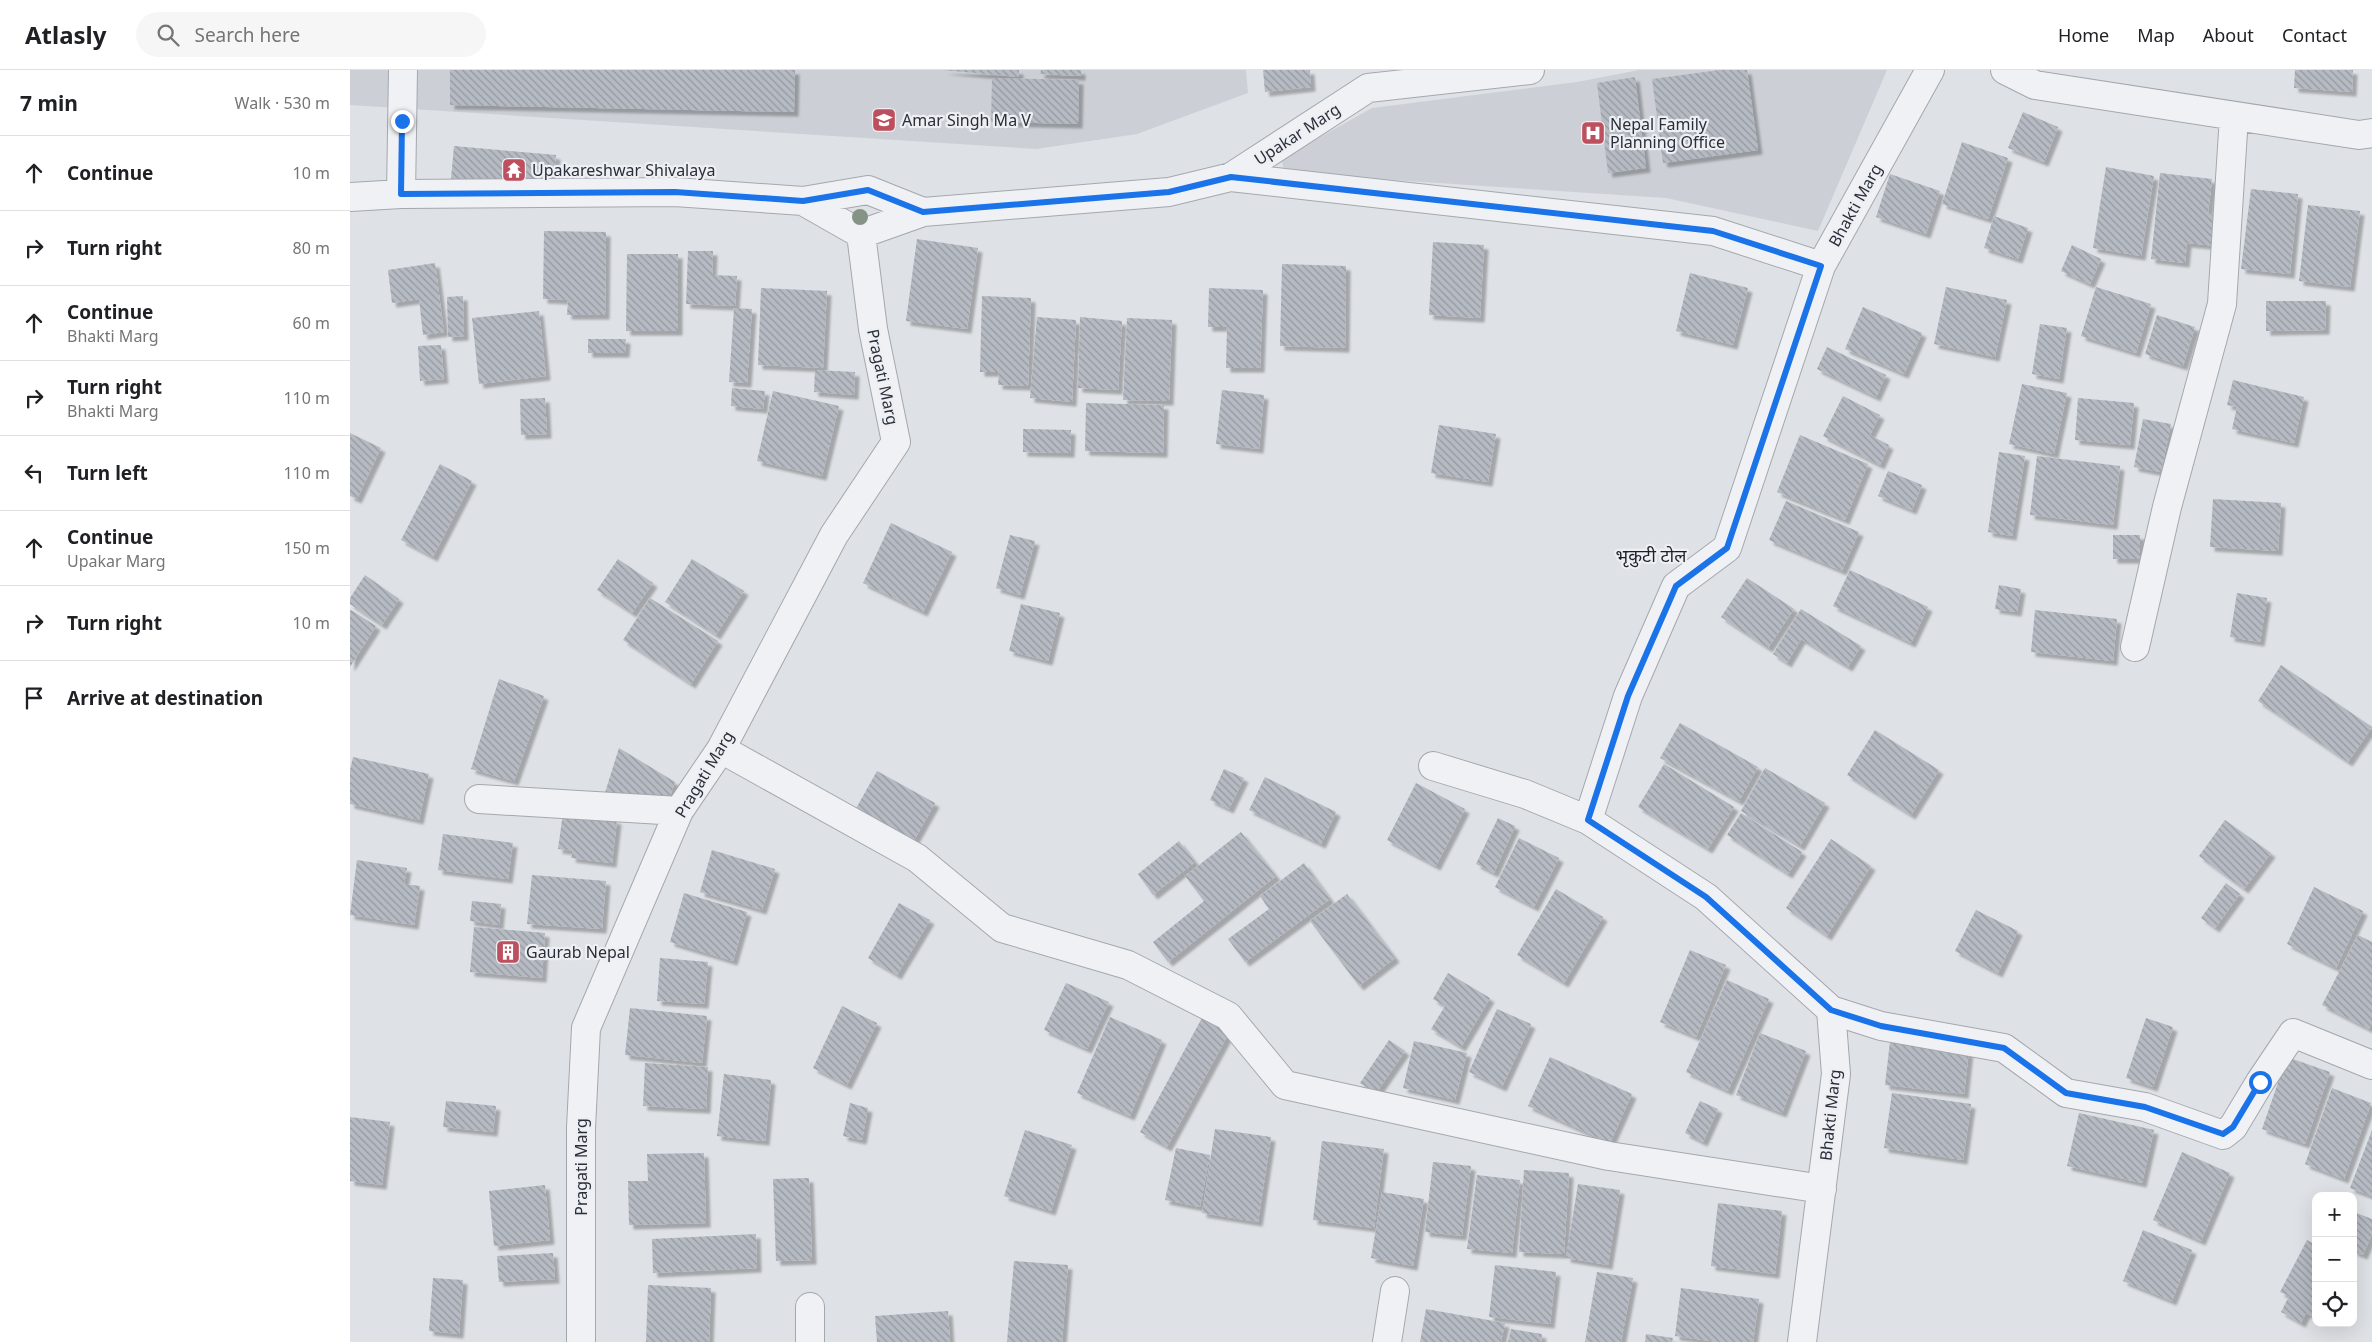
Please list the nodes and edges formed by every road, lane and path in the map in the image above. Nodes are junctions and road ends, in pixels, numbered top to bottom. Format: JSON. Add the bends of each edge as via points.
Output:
{"nodes":[{"id":1,"x":403,"y":70,"type":"edge"},
{"id":2,"x":1530,"y":70,"type":"edge"},
{"id":3,"x":1930,"y":70,"type":"edge"},
{"id":4,"x":2005,"y":70,"type":"edge"},
{"id":5,"x":2234,"y":116,"type":"junction"},
{"id":6,"x":2372,"y":133,"type":"edge"},
{"id":7,"x":1231,"y":177,"type":"junction"},
{"id":8,"x":401,"y":194,"type":"junction"},
{"id":9,"x":350,"y":197,"type":"edge"},
{"id":10,"x":803,"y":201,"type":"junction"},
{"id":11,"x":923,"y":212,"type":"junction"},
{"id":12,"x":860,"y":234,"type":"junction"},
{"id":13,"x":1821,"y":266,"type":"junction"},
{"id":14,"x":2135,"y":647,"type":"dead end"},
{"id":15,"x":721,"y":749,"type":"junction"},
{"id":16,"x":1433,"y":766,"type":"dead end"},
{"id":17,"x":479,"y":799,"type":"dead end"},
{"id":18,"x":680,"y":811,"type":"junction"},
{"id":19,"x":1588,"y":820,"type":"junction"},
{"id":20,"x":1831,"y":1010,"type":"junction"},
{"id":21,"x":2372,"y":1065,"type":"edge"},
{"id":22,"x":1822,"y":1189,"type":"junction"},
{"id":23,"x":1395,"y":1291,"type":"dead end"},
{"id":24,"x":810,"y":1308,"type":"dead end"},
{"id":25,"x":581,"y":1342,"type":"edge"},
{"id":26,"x":810,"y":1342,"type":"edge"},
{"id":27,"x":1387,"y":1342,"type":"edge"},
{"id":28,"x":1802,"y":1342,"type":"edge"}],
"edges":[{"from":1,"to":8,"type":"street"},
{"from":2,"to":7,"type":"street","name":"Upakar Marg","via":[[1368,88]]},
{"from":3,"to":13,"type":"street","name":"Bhakti Marg"},
{"from":4,"to":5,"type":"street","via":[[2035,85]]},
{"from":5,"to":6,"type":"street","via":[[2359,135]]},
{"from":5,"to":14,"type":"street","via":[[2222,304],[2167,507]]},
{"from":7,"to":11,"type":"street","name":"Upakar Marg","via":[[1169,192]]},
{"from":7,"to":13,"type":"street","via":[[1713,231]]},
{"from":8,"to":9,"type":"street","name":"Upakar Marg"},
{"from":8,"to":10,"type":"street","name":"Upakar Marg","via":[[675,192]]},
{"from":10,"to":11,"type":"street","name":"Upakar Marg","via":[[868,190]]},
{"from":10,"to":12,"type":"street"},
{"from":11,"to":12,"type":"street"},
{"from":12,"to":15,"type":"street","name":"Pragati Marg","via":[[873,329],[896,442],[834,535]]},
{"from":13,"to":19,"type":"street","name":"Bhakti Marg","via":[[1727,548],[1676,586],[1628,696]]},
{"from":15,"to":18,"type":"street","name":"Pragati Marg"},
{"from":15,"to":22,"type":"street","via":[[916,858],[1002,928],[1128,965],[1228,1016],[1285,1085],[1608,1156]]},
{"from":16,"to":19,"type":"street","via":[[1525,794]]},
{"from":17,"to":18,"type":"street"},
{"from":18,"to":25,"type":"street","name":"Pragati Marg","via":[[586,1028],[581,1128]]},
{"from":19,"to":20,"type":"street","via":[[1706,897]]},
{"from":20,"to":21,"type":"street","via":[[1881,1026],[2004,1048],[2066,1093],[2145,1107],[2223,1134],[2233,1127],[2293,1033]]},
{"from":20,"to":22,"type":"street","name":"Bhakti Marg","via":[[1836,1074]]},
{"from":22,"to":28,"type":"street","name":"Bhakti Marg"},
{"from":23,"to":27,"type":"street"},
{"from":24,"to":26,"type":"street"}]}
